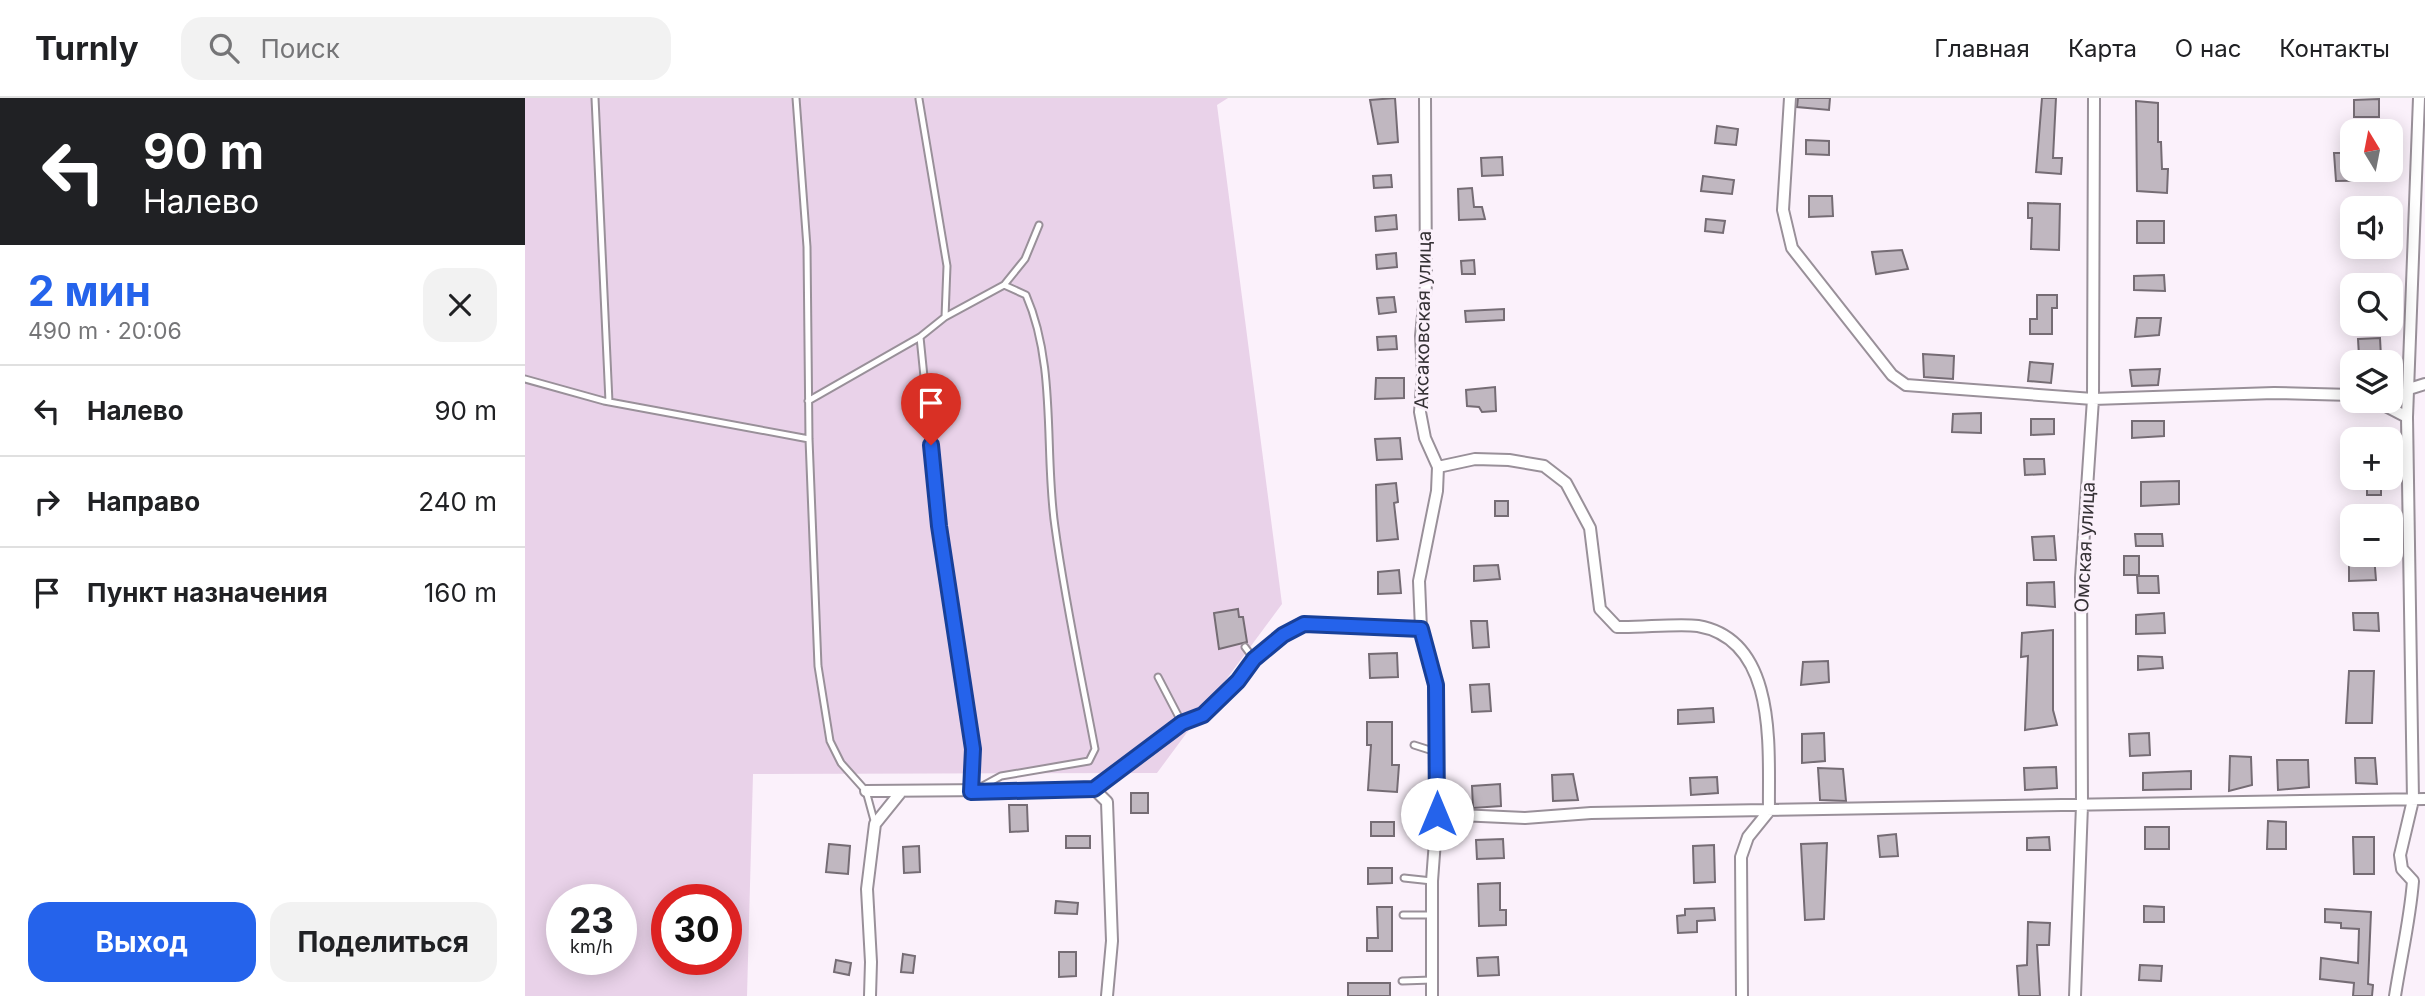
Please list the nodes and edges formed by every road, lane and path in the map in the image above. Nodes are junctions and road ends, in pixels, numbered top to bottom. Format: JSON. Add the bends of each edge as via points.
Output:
{"nodes":[{"id":1,"x":595,"y":98,"type":"edge"},
{"id":2,"x":796,"y":98,"type":"edge"},
{"id":3,"x":1425,"y":98,"type":"edge"},
{"id":4,"x":1790,"y":98,"type":"edge"},
{"id":5,"x":2094,"y":98,"type":"edge"},
{"id":6,"x":2419,"y":98,"type":"edge"},
{"id":7,"x":919,"y":99,"type":"edge"},
{"id":8,"x":1039,"y":225,"type":"dead end"},
{"id":9,"x":1004,"y":285,"type":"junction"},
{"id":10,"x":945,"y":317,"type":"junction"},
{"id":11,"x":920,"y":337,"type":"junction"},
{"id":12,"x":525,"y":379,"type":"edge"},
{"id":13,"x":2425,"y":384,"type":"edge"},
{"id":14,"x":2409,"y":389,"type":"junction"},
{"id":15,"x":2340,"y":395,"type":"edge"},
{"id":16,"x":2093,"y":399,"type":"junction"},
{"id":17,"x":808,"y":401,"type":"junction"},
{"id":18,"x":609,"y":402,"type":"junction"},
{"id":19,"x":2399,"y":413,"type":"edge"},
{"id":20,"x":2407,"y":417,"type":"junction"},
{"id":21,"x":809,"y":439,"type":"junction"},
{"id":22,"x":1438,"y":467,"type":"junction"},
{"id":23,"x":1421,"y":629,"type":"junction"},
{"id":24,"x":1245,"y":648,"type":"dead end"},
{"id":25,"x":1254,"y":659,"type":"junction"},
{"id":26,"x":1158,"y":677,"type":"dead end"},
{"id":27,"x":1182,"y":723,"type":"junction"},
{"id":28,"x":1414,"y":745,"type":"dead end"},
{"id":29,"x":1436,"y":752,"type":"junction"},
{"id":30,"x":1094,"y":789,"type":"junction"},
{"id":31,"x":866,"y":791,"type":"junction"},
{"id":32,"x":971,"y":792,"type":"junction"},
{"id":33,"x":900,"y":793,"type":"junction"},
{"id":34,"x":2425,"y":799,"type":"edge"},
{"id":35,"x":2413,"y":800,"type":"junction"},
{"id":36,"x":2082,"y":806,"type":"junction"},
{"id":37,"x":1769,"y":811,"type":"junction"},
{"id":38,"x":1437,"y":814,"type":"junction"},
{"id":39,"x":875,"y":824,"type":"junction"},
{"id":40,"x":1404,"y":878,"type":"dead end"},
{"id":41,"x":1432,"y":881,"type":"junction"},
{"id":42,"x":1403,"y":915,"type":"dead end"},
{"id":43,"x":1432,"y":915,"type":"junction"},
{"id":44,"x":1432,"y":980,"type":"junction"},
{"id":45,"x":1402,"y":981,"type":"dead end"},
{"id":46,"x":870,"y":996,"type":"edge"},
{"id":47,"x":1107,"y":996,"type":"edge"},
{"id":48,"x":1431,"y":996,"type":"edge"},
{"id":49,"x":1742,"y":996,"type":"edge"},
{"id":50,"x":2075,"y":996,"type":"edge"},
{"id":51,"x":2395,"y":996,"type":"edge"}],
"edges":[{"from":1,"to":18,"type":"lane"},
{"from":2,"to":17,"type":"lane","via":[[807,247]]},
{"from":3,"to":22,"type":"street","name":"Аксаковская улица","via":[[1426,285],[1420,412]]},
{"from":4,"to":16,"type":"street","via":[[1783,211],[1791,248],[1892,375],[1906,385],[1928,388]]},
{"from":5,"to":16,"type":"street","name":"Омская улица"},
{"from":6,"to":14,"type":"street"},
{"from":7,"to":10,"type":"lane","via":[[947,266]]},
{"from":8,"to":9,"type":"lane","via":[[1025,259]]},
{"from":9,"to":10,"type":"lane"},
{"from":9,"to":32,"type":"lane","via":[[1026,295],[1035,316],[1054,526],[1094,749],[1089,761],[1001,776]]},
{"from":10,"to":11,"type":"lane"},
{"from":11,"to":17,"type":"lane"},
{"from":11,"to":32,"type":"lane","via":[[939,526],[973,749]]},
{"from":12,"to":18,"type":"lane"},
{"from":13,"to":14,"type":"street"},
{"from":14,"to":20,"type":"street"},
{"from":15,"to":16,"type":"street"},
{"from":16,"to":36,"type":"street","name":"Омская улица","via":[[2081,578]]},
{"from":17,"to":21,"type":"lane"},
{"from":18,"to":21,"type":"lane"},
{"from":19,"to":20,"type":"street"},
{"from":20,"to":35,"type":"street"},
{"from":21,"to":31,"type":"lane","via":[[818,666],[829,741]]},
{"from":22,"to":23,"type":"street","name":"Аксаковская улица","via":[[1419,580]]},
{"from":22,"to":37,"type":"street","via":[[1475,459],[1544,466],[1566,484],[1590,528],[1600,609],[1618,628],[1698,626],[1725,637],[1742,652],[1765,701]]},
{"from":23,"to":25,"type":"street","via":[[1304,624]]},
{"from":23,"to":29,"type":"street","name":"Аксаковская улица","via":[[1436,685]]},
{"from":24,"to":25,"type":"lane"},
{"from":25,"to":27,"type":"street","via":[[1203,715]]},
{"from":26,"to":27,"type":"lane"},
{"from":27,"to":30,"type":"street"},
{"from":28,"to":29,"type":"lane"},
{"from":29,"to":38,"type":"street","name":"Аксаковская улица"},
{"from":30,"to":32,"type":"street"},
{"from":30,"to":47,"type":"street","via":[[1107,802],[1112,941]]},
{"from":31,"to":33,"type":"street"},
{"from":31,"to":39,"type":"lane"},
{"from":32,"to":33,"type":"street"},
{"from":33,"to":39,"type":"street"},
{"from":34,"to":35,"type":"street"},
{"from":35,"to":36,"type":"street"},
{"from":35,"to":51,"type":"street","via":[[2400,855],[2402,869],[2413,881],[2410,922]]},
{"from":36,"to":37,"type":"street"},
{"from":36,"to":50,"type":"street","name":"Омская улица"},
{"from":37,"to":38,"type":"street","via":[[1525,818]]},
{"from":37,"to":49,"type":"street","via":[[1748,837],[1741,857]]},
{"from":38,"to":41,"type":"street","name":"Аксаковская улица"},
{"from":39,"to":46,"type":"street","via":[[867,889]]},
{"from":40,"to":41,"type":"lane"},
{"from":41,"to":43,"type":"street","name":"Аксаковская улица"},
{"from":42,"to":43,"type":"lane"},
{"from":43,"to":44,"type":"street","name":"Аксаковская улица"},
{"from":44,"to":45,"type":"lane"},
{"from":44,"to":48,"type":"street","name":"Аксаковская улица"}]}
